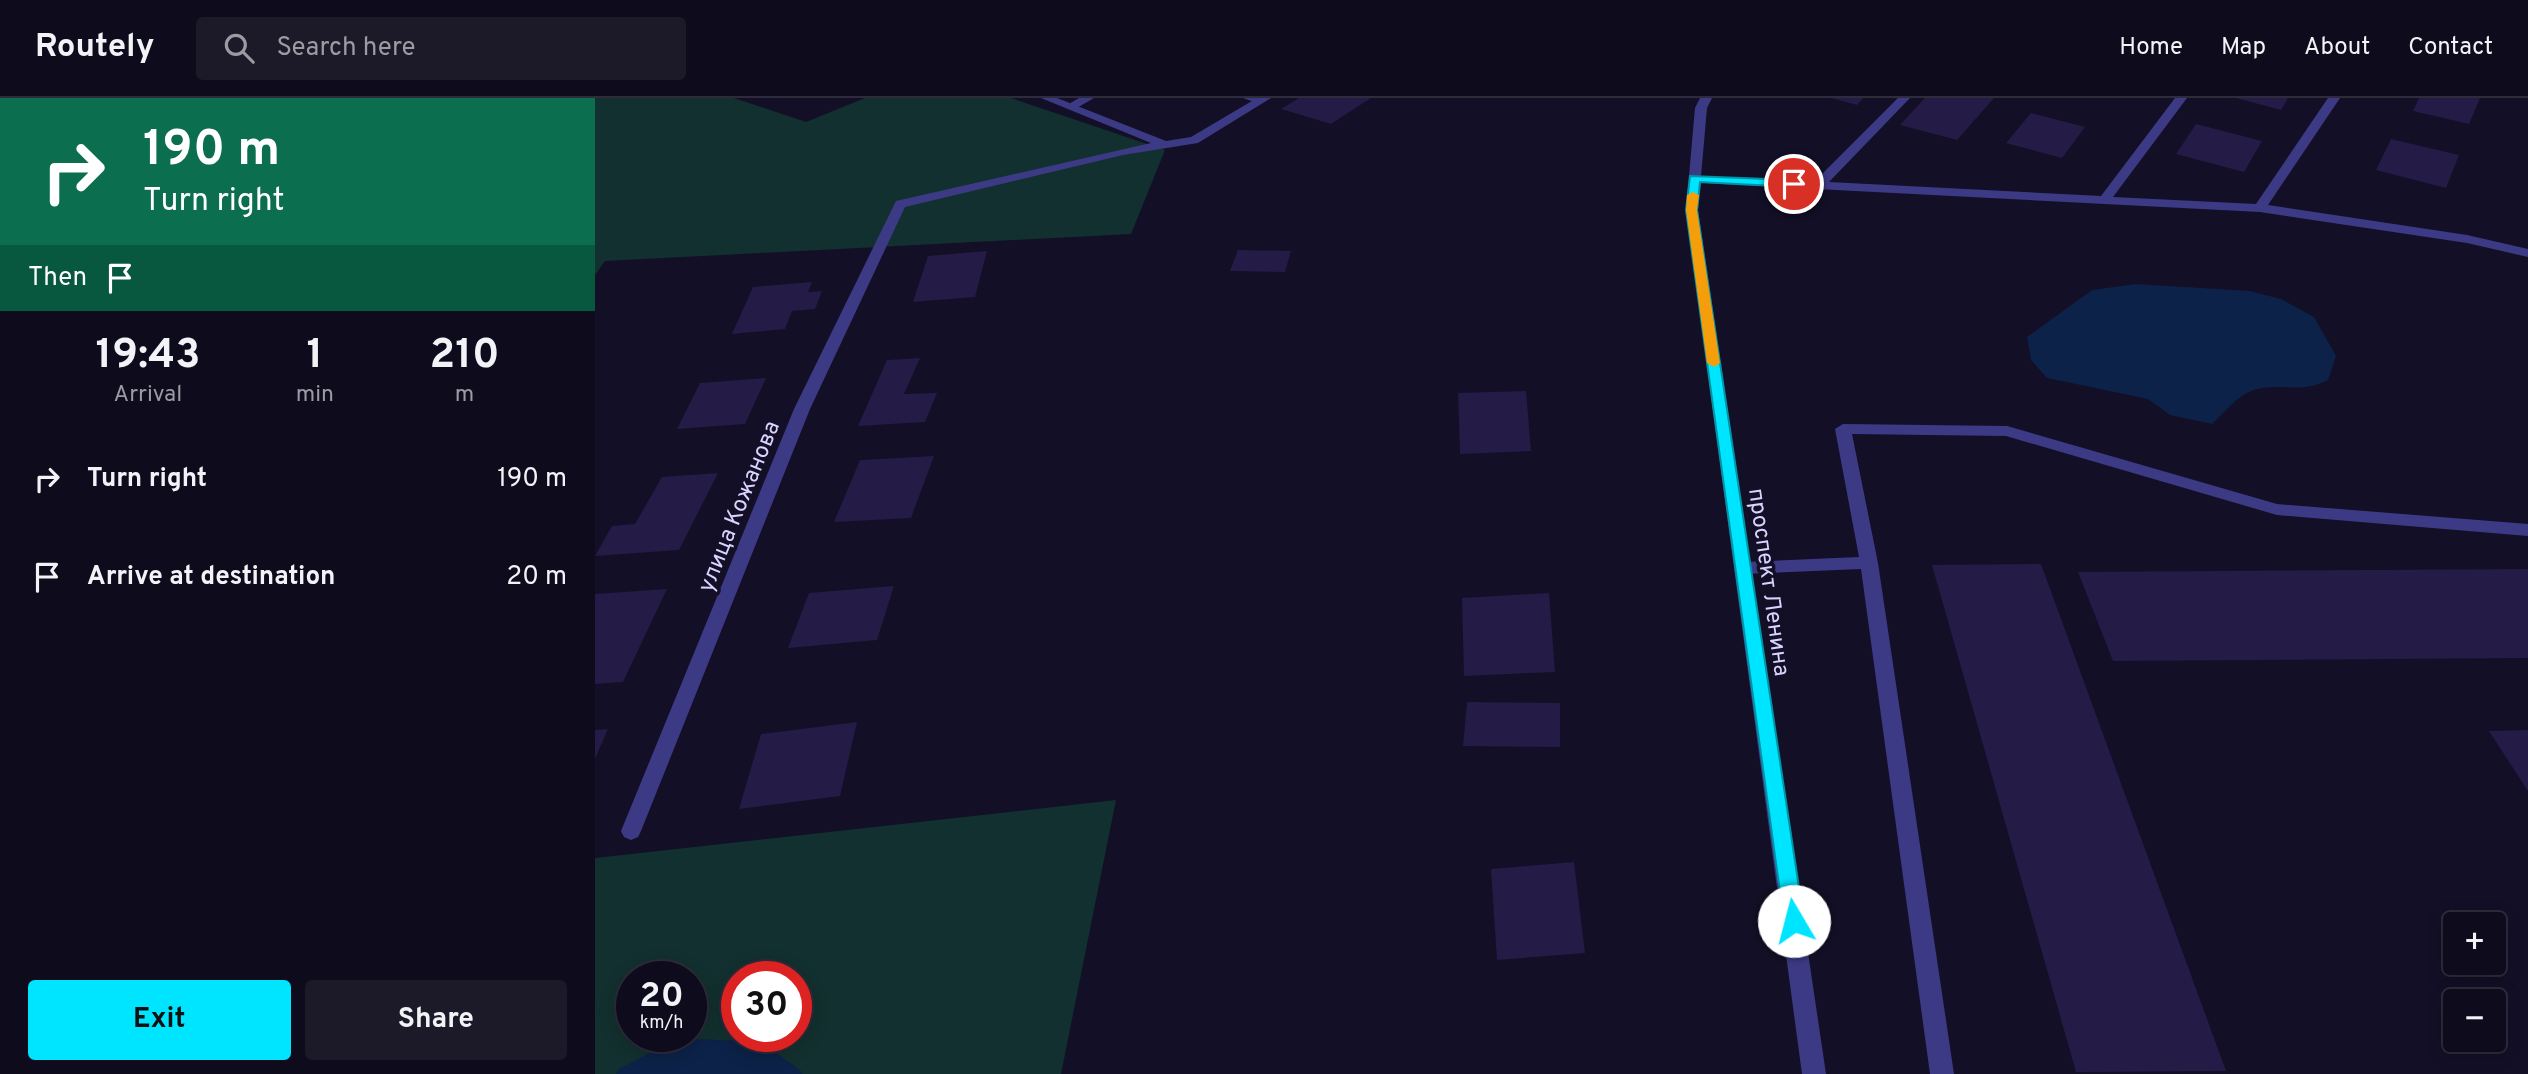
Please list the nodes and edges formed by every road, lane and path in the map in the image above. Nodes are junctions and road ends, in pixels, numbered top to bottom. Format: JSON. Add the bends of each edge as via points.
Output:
{"nodes":[{"id":1,"x":1047,"y":98,"type":"edge"},
{"id":2,"x":1088,"y":98,"type":"edge"},
{"id":3,"x":1706,"y":98,"type":"edge"},
{"id":4,"x":1904,"y":98,"type":"edge"},
{"id":5,"x":2181,"y":98,"type":"edge"},
{"id":6,"x":2334,"y":98,"type":"edge"},
{"id":7,"x":1258,"y":99,"type":"edge"},
{"id":8,"x":1071,"y":107,"type":"junction"},
{"id":9,"x":1165,"y":144,"type":"junction"},
{"id":10,"x":1694,"y":179,"type":"junction"},
{"id":11,"x":1819,"y":185,"type":"junction"},
{"id":12,"x":2104,"y":200,"type":"junction"},
{"id":13,"x":2260,"y":208,"type":"junction"},
{"id":14,"x":2528,"y":253,"type":"edge"},
{"id":15,"x":2528,"y":530,"type":"edge"},
{"id":16,"x":1869,"y":562,"type":"junction"},
{"id":17,"x":1743,"y":568,"type":"junction"},
{"id":18,"x":631,"y":831,"type":"dead end"},
{"id":19,"x":1814,"y":1074,"type":"edge"},
{"id":20,"x":1942,"y":1074,"type":"edge"}],
"edges":[{"from":1,"to":8,"type":"street"},
{"from":2,"to":8,"type":"street"},
{"from":3,"to":10,"type":"street","name":"проспект Ленина"},
{"from":4,"to":11,"type":"street"},
{"from":5,"to":12,"type":"street"},
{"from":6,"to":13,"type":"street"},
{"from":7,"to":9,"type":"street","via":[[1194,140]]},
{"from":8,"to":9,"type":"street"},
{"from":9,"to":18,"type":"street","name":"улица Кожанова","via":[[900,204],[802,409]]},
{"from":10,"to":11,"type":"street"},
{"from":10,"to":17,"type":"street","name":"проспект Ленина","via":[[1692,210]]},
{"from":11,"to":12,"type":"street"},
{"from":12,"to":13,"type":"street"},
{"from":13,"to":14,"type":"street","via":[[2467,239]]},
{"from":15,"to":16,"type":"street","via":[[2277,509],[2007,431],[1843,429]]},
{"from":16,"to":17,"type":"street"},
{"from":16,"to":20,"type":"street"},
{"from":17,"to":19,"type":"street","name":"проспект Ленина"}]}
